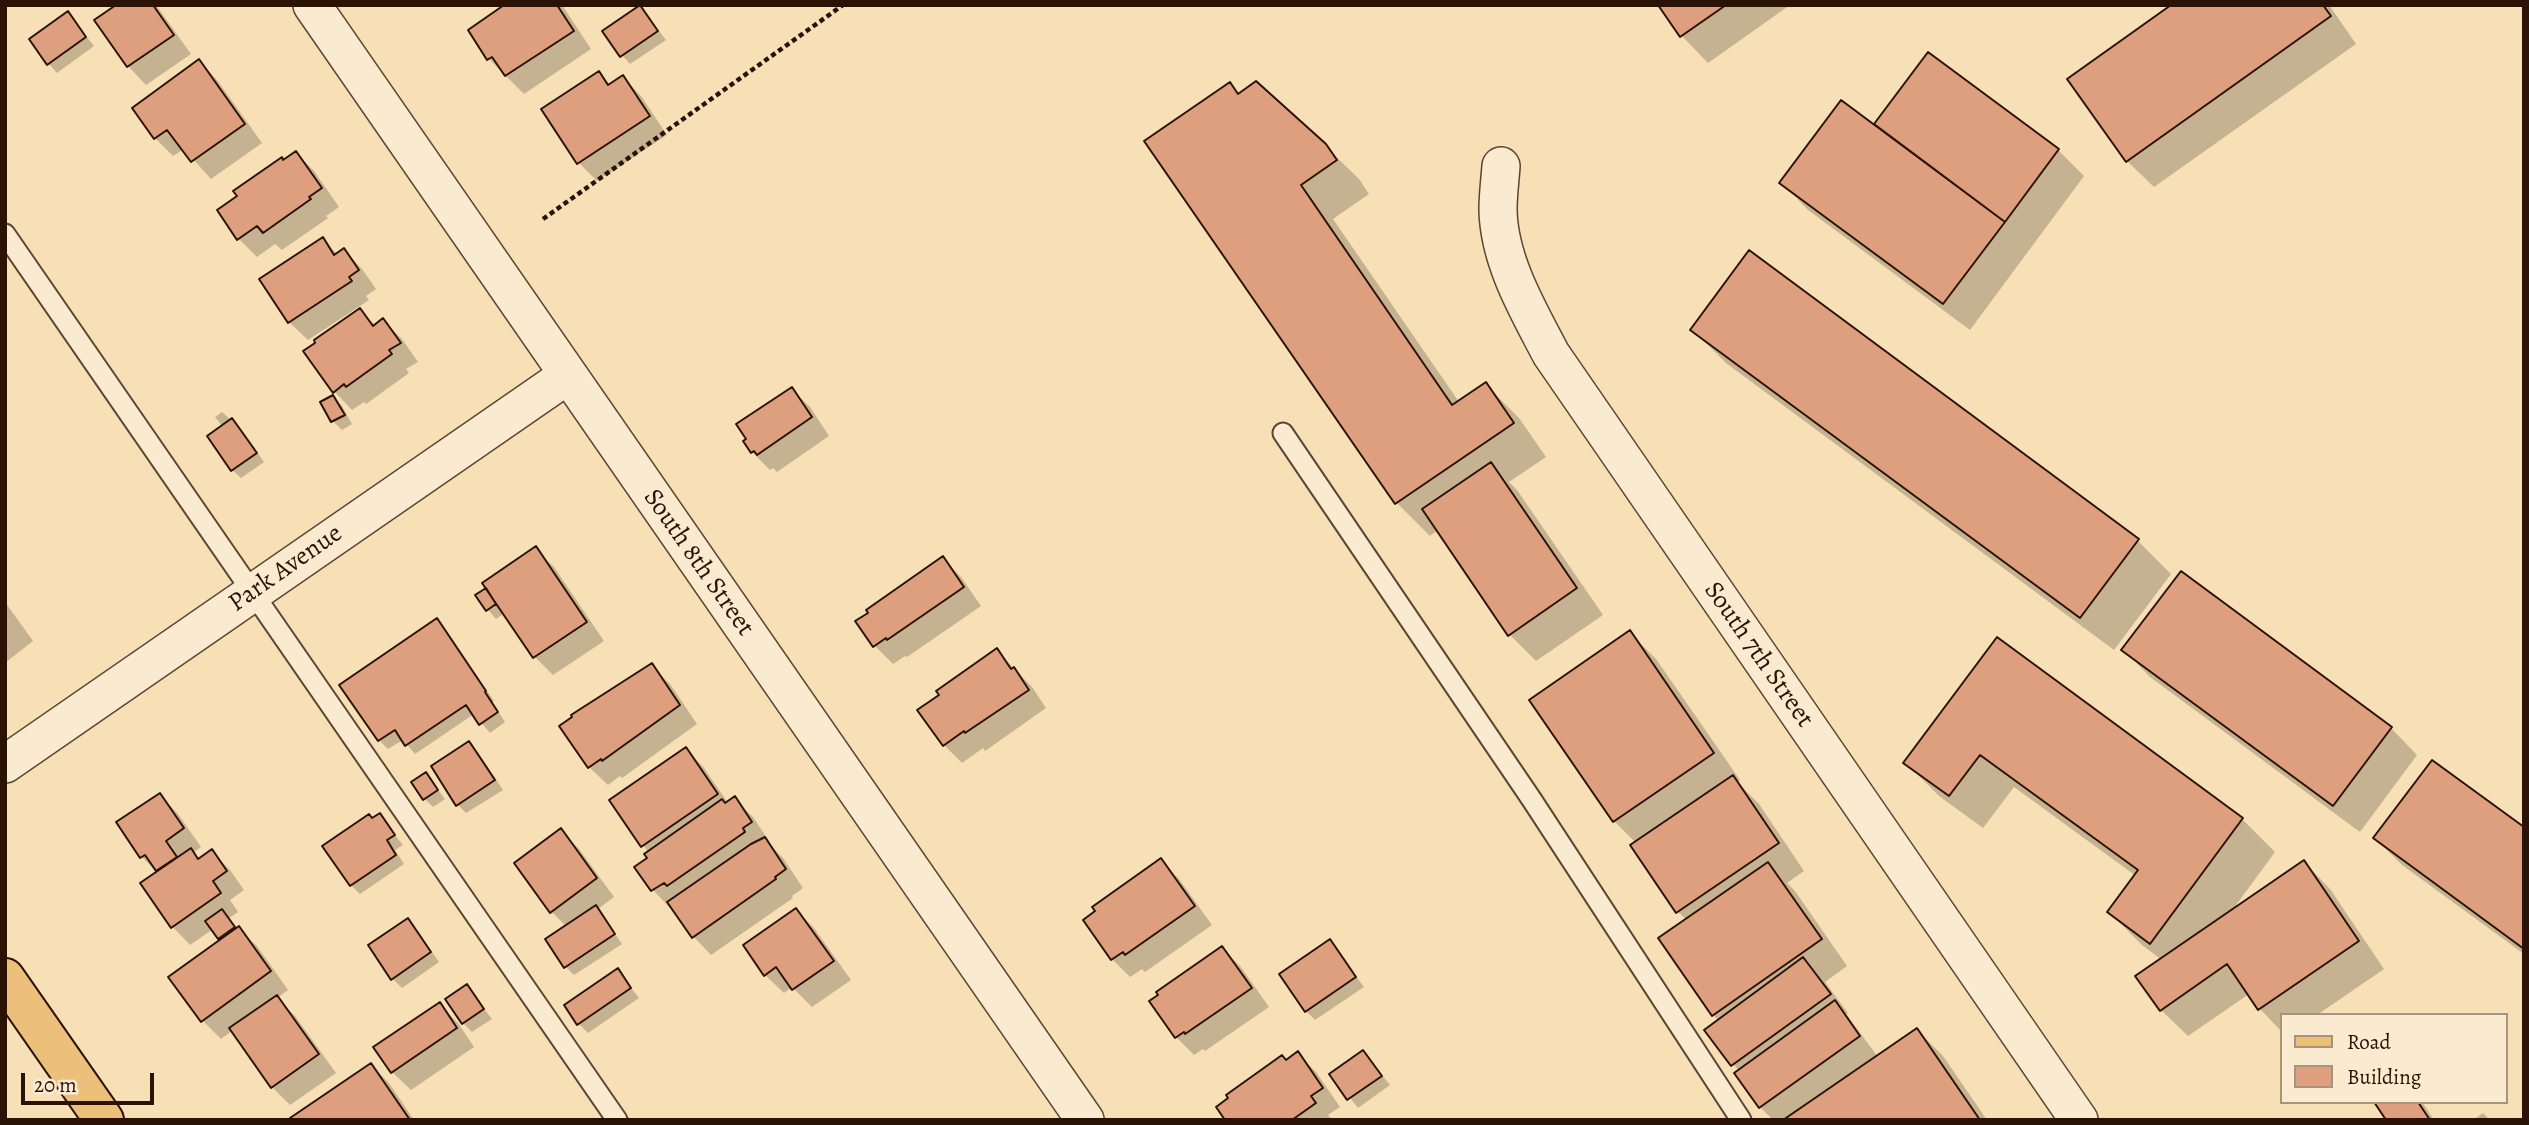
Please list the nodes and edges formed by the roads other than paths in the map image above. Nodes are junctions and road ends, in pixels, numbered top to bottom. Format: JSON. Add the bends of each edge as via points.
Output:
{"nodes":[{"id":1,"x":312,"y":5,"type":"edge"},
{"id":2,"x":1500,"y":166,"type":"dead end"},
{"id":3,"x":5,"y":234,"type":"edge"},
{"id":4,"x":568,"y":375,"type":"junction"},
{"id":5,"x":1283,"y":433,"type":"dead end"},
{"id":6,"x":253,"y":592,"type":"junction"},
{"id":7,"x":5,"y":764,"type":"edge"},
{"id":8,"x":5,"y":978,"type":"edge"},
{"id":9,"x":104,"y":1120,"type":"edge"},
{"id":10,"x":617,"y":1120,"type":"edge"},
{"id":11,"x":1085,"y":1120,"type":"edge"},
{"id":12,"x":1741,"y":1120,"type":"edge"},
{"id":13,"x":2079,"y":1120,"type":"edge"}],
"edges":[{"from":1,"to":4,"type":"street","name":"South 8th Street"},
{"from":2,"to":13,"type":"street","name":"South 7th Street","via":[[1498,212],[1506,252],[1523,302],[1551,354]]},
{"from":3,"to":6,"type":"lane"},
{"from":4,"to":6,"type":"street","name":"Park Avenue"},
{"from":4,"to":11,"type":"street","name":"South 8th Street"},
{"from":5,"to":12,"type":"lane","via":[[1548,823]]},
{"from":6,"to":7,"type":"street","name":"Park Avenue"},
{"from":6,"to":10,"type":"lane"},
{"from":8,"to":9,"type":"main road"}]}
